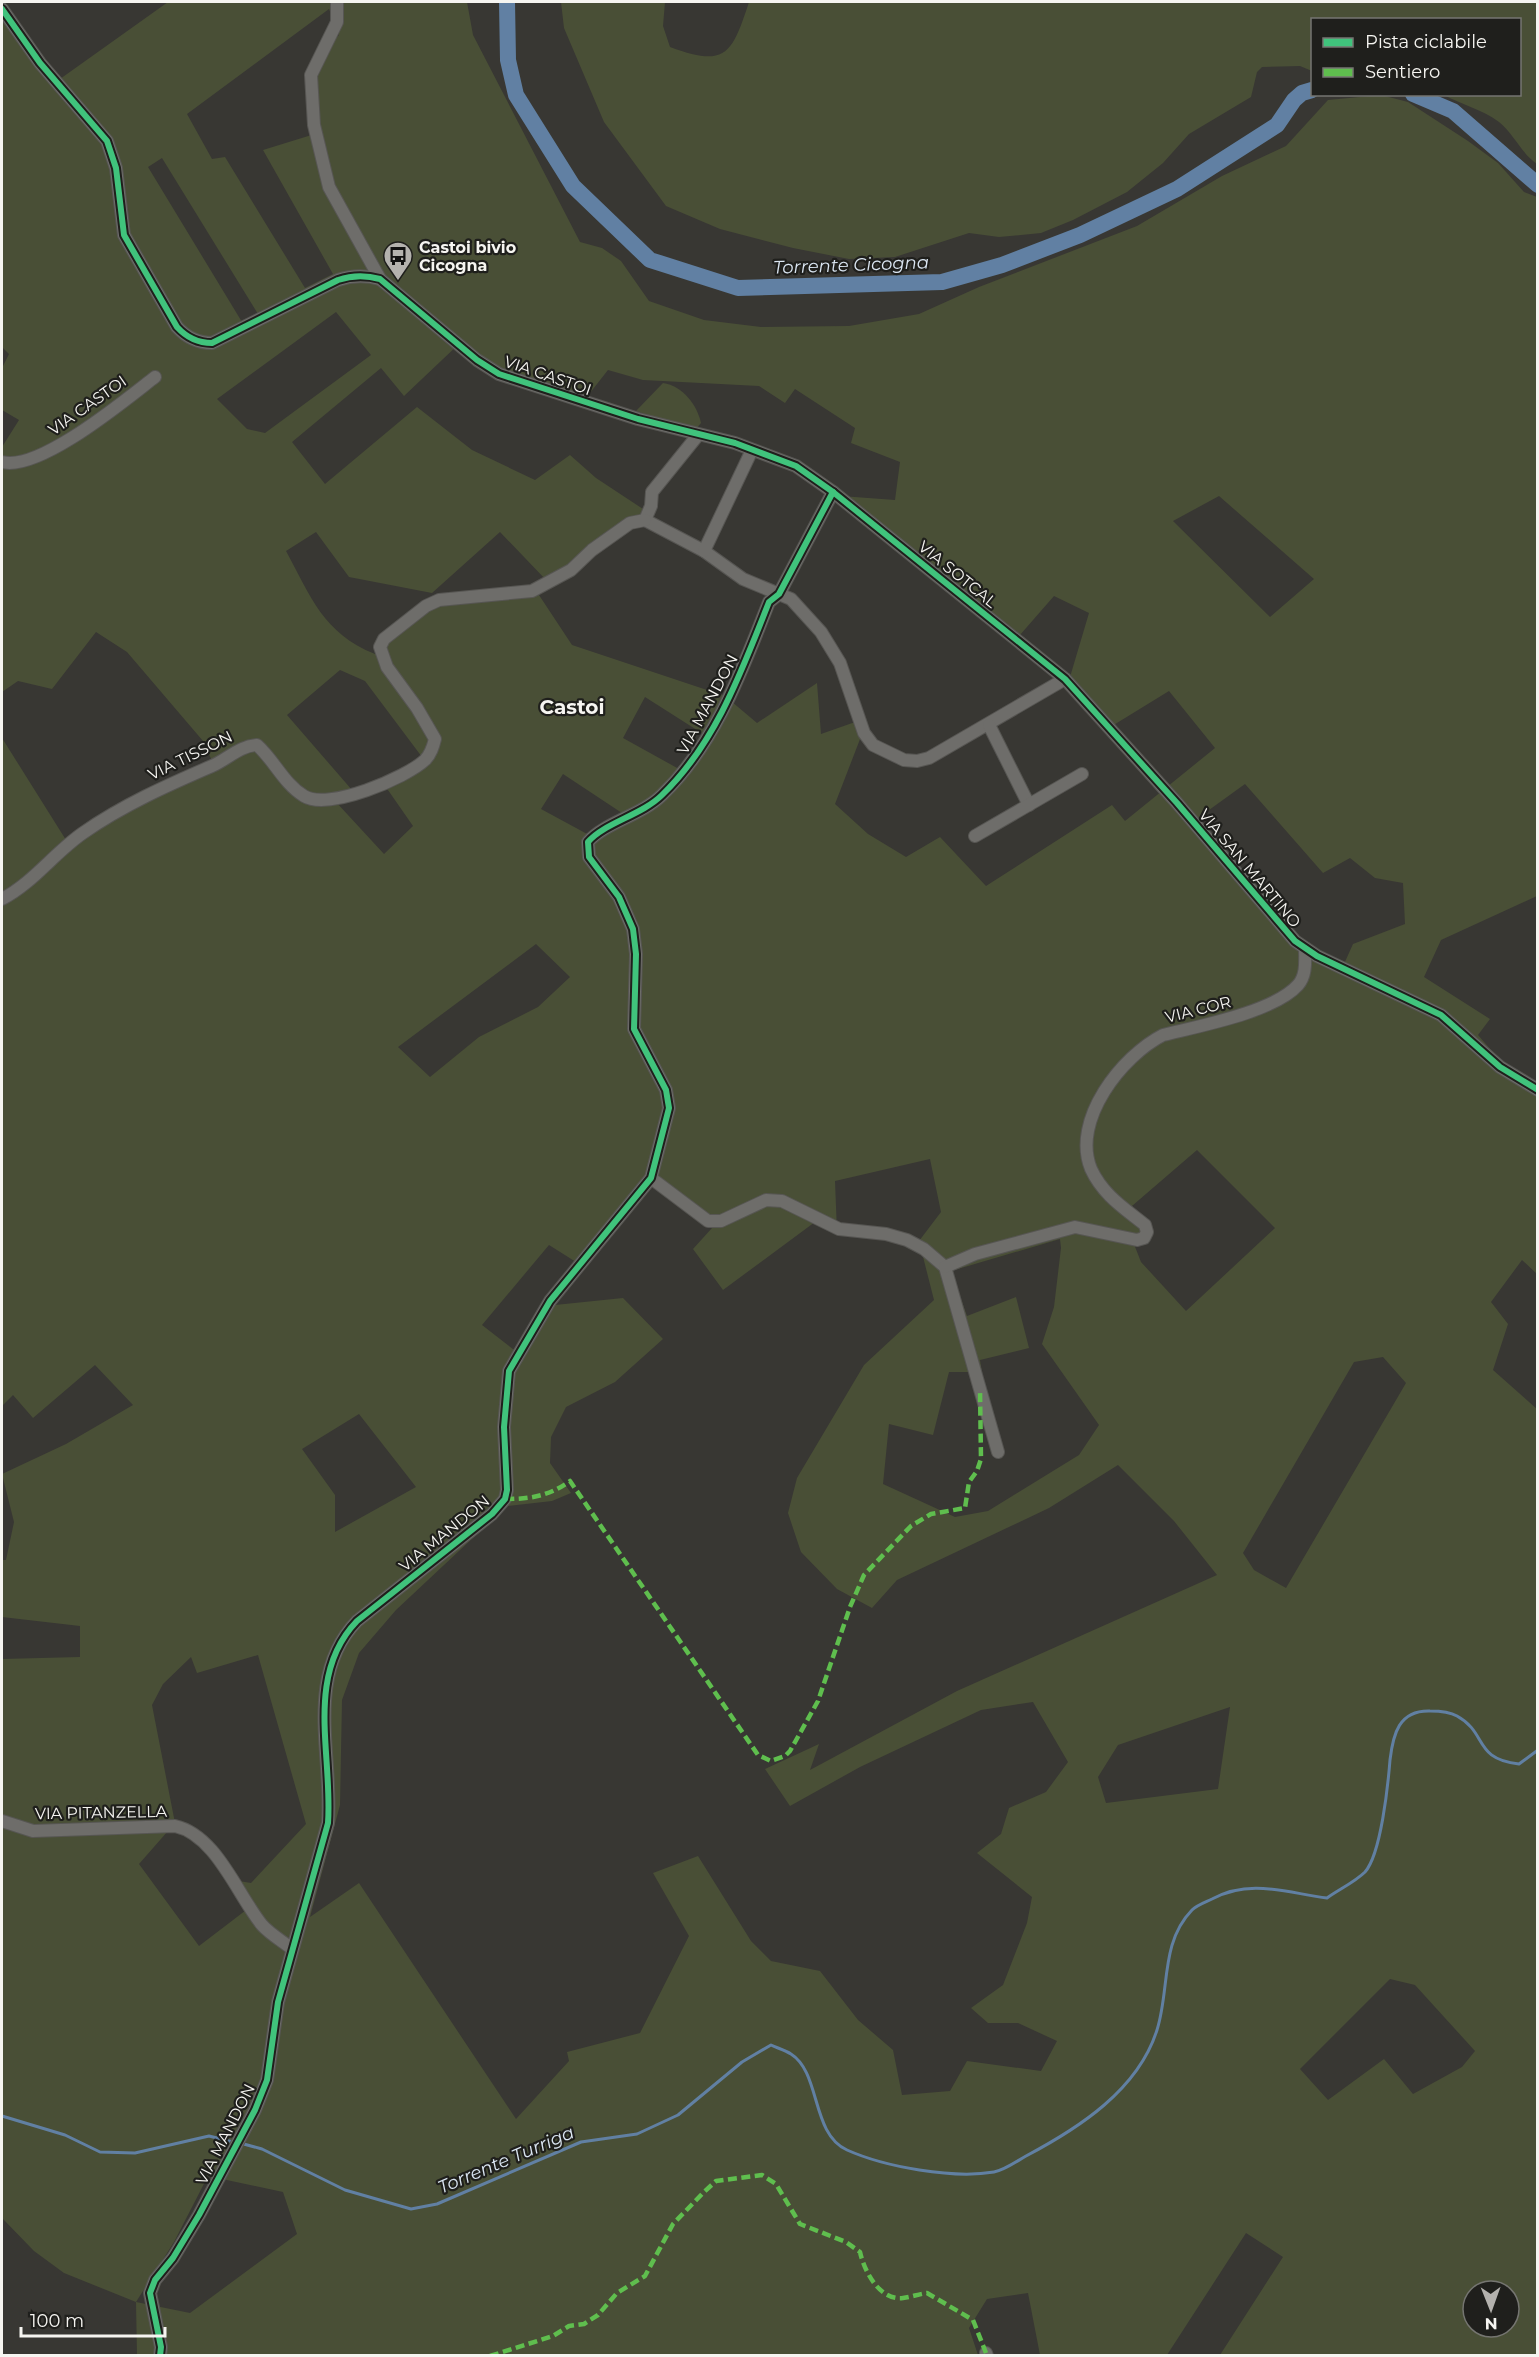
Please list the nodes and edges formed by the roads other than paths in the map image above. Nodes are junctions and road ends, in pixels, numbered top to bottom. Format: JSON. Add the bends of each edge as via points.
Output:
{"nodes":[{"id":1,"x":337,"y":2,"type":"edge"},
{"id":2,"x":2,"y":9,"type":"edge"},
{"id":3,"x":380,"y":279,"type":"junction"},
{"id":4,"x":155,"y":377,"type":"dead end"},
{"id":5,"x":698,"y":435,"type":"junction"},
{"id":6,"x":752,"y":450,"type":"junction"},
{"id":7,"x":2,"y":462,"type":"edge"},
{"id":8,"x":833,"y":492,"type":"junction"},
{"id":9,"x":645,"y":520,"type":"junction"},
{"id":10,"x":704,"y":551,"type":"junction"},
{"id":11,"x":779,"y":594,"type":"junction"},
{"id":12,"x":1065,"y":679,"type":"junction"},
{"id":13,"x":989,"y":725,"type":"junction"},
{"id":14,"x":1082,"y":774,"type":"dead end"},
{"id":15,"x":1029,"y":805,"type":"junction"},
{"id":16,"x":975,"y":836,"type":"dead end"},
{"id":17,"x":2,"y":899,"type":"edge"},
{"id":18,"x":1305,"y":948,"type":"junction"},
{"id":19,"x":1538,"y":1090,"type":"edge"},
{"id":20,"x":651,"y":1178,"type":"junction"},
{"id":21,"x":945,"y":1267,"type":"junction"},
{"id":22,"x":998,"y":1452,"type":"dead end"},
{"id":23,"x":2,"y":1821,"type":"edge"},
{"id":24,"x":291,"y":1948,"type":"junction"},
{"id":25,"x":160,"y":2355,"type":"edge"}],
"edges":[{"from":1,"to":3,"type":"street","via":[[337,22],[311,75],[314,125],[329,187]]},
{"from":2,"to":3,"type":"street","via":[[40,63],[107,141],[116,168],[124,235],[177,327],[195,341],[212,343],[338,279],[363,275]]},
{"from":3,"to":5,"type":"street","name":"VIA CASTOI","via":[[499,374]]},
{"from":4,"to":7,"type":"street","name":"VIA CASTOI","via":[[56,448],[10,465]]},
{"from":5,"to":6,"type":"street","name":"VIA CASTOI"},
{"from":5,"to":9,"type":"street","via":[[652,492]]},
{"from":6,"to":8,"type":"street","name":"VIA CASTOI","via":[[796,466]]},
{"from":6,"to":10,"type":"street"},
{"from":8,"to":11,"type":"street"},
{"from":8,"to":12,"type":"street","name":"VIA SOTCAL"},
{"from":9,"to":10,"type":"street"},
{"from":9,"to":17,"type":"street","name":"VIA TISSON","via":[[630,523],[552,582],[532,591],[439,600],[384,639],[380,647],[387,668],[435,739],[424,761],[397,777],[362,791],[316,801],[293,787],[257,745],[246,746],[215,765],[150,793],[84,832]]},
{"from":10,"to":11,"type":"street","via":[[743,579]]},
{"from":11,"to":13,"type":"street","via":[[791,599],[821,632],[844,671],[864,733],[880,750],[904,760],[924,760]]},
{"from":11,"to":20,"type":"street","name":"VIA MANDON","via":[[769,602],[732,692],[686,770],[653,803],[591,838],[587,847],[592,863],[619,897],[633,929],[634,1029],[669,1099]]},
{"from":12,"to":13,"type":"street"},
{"from":12,"to":18,"type":"street","name":"VIA SAN MARTINO","via":[[1177,803],[1286,933]]},
{"from":13,"to":15,"type":"street"},
{"from":14,"to":15,"type":"street"},
{"from":15,"to":16,"type":"street"},
{"from":18,"to":19,"type":"street","name":"VIA SAN MARTINO","via":[[1429,1008],[1465,1033],[1500,1067]]},
{"from":18,"to":21,"type":"street","name":"VIA COR","via":[[1303,977],[1290,992],[1248,1014],[1163,1035],[1105,1088],[1090,1128],[1091,1168],[1111,1198],[1145,1226],[1144,1238],[1137,1240],[1075,1227],[975,1254]]},
{"from":20,"to":21,"type":"street","via":[[708,1221],[721,1221],[766,1200],[782,1201],[839,1229],[886,1234],[916,1243]]},
{"from":20,"to":24,"type":"street","name":"VIA MANDON","via":[[550,1301],[509,1371],[504,1427],[508,1482],[505,1499],[492,1514],[357,1621],[332,1657],[325,1700],[328,1822]]},
{"from":21,"to":22,"type":"street"},
{"from":23,"to":24,"type":"street","name":"VIA PITANZELLA","via":[[33,1831],[185,1829],[210,1848],[264,1927]]},
{"from":24,"to":25,"type":"street","name":"VIA MANDON","via":[[278,2002],[267,2080],[199,2215],[150,2293]]}]}
